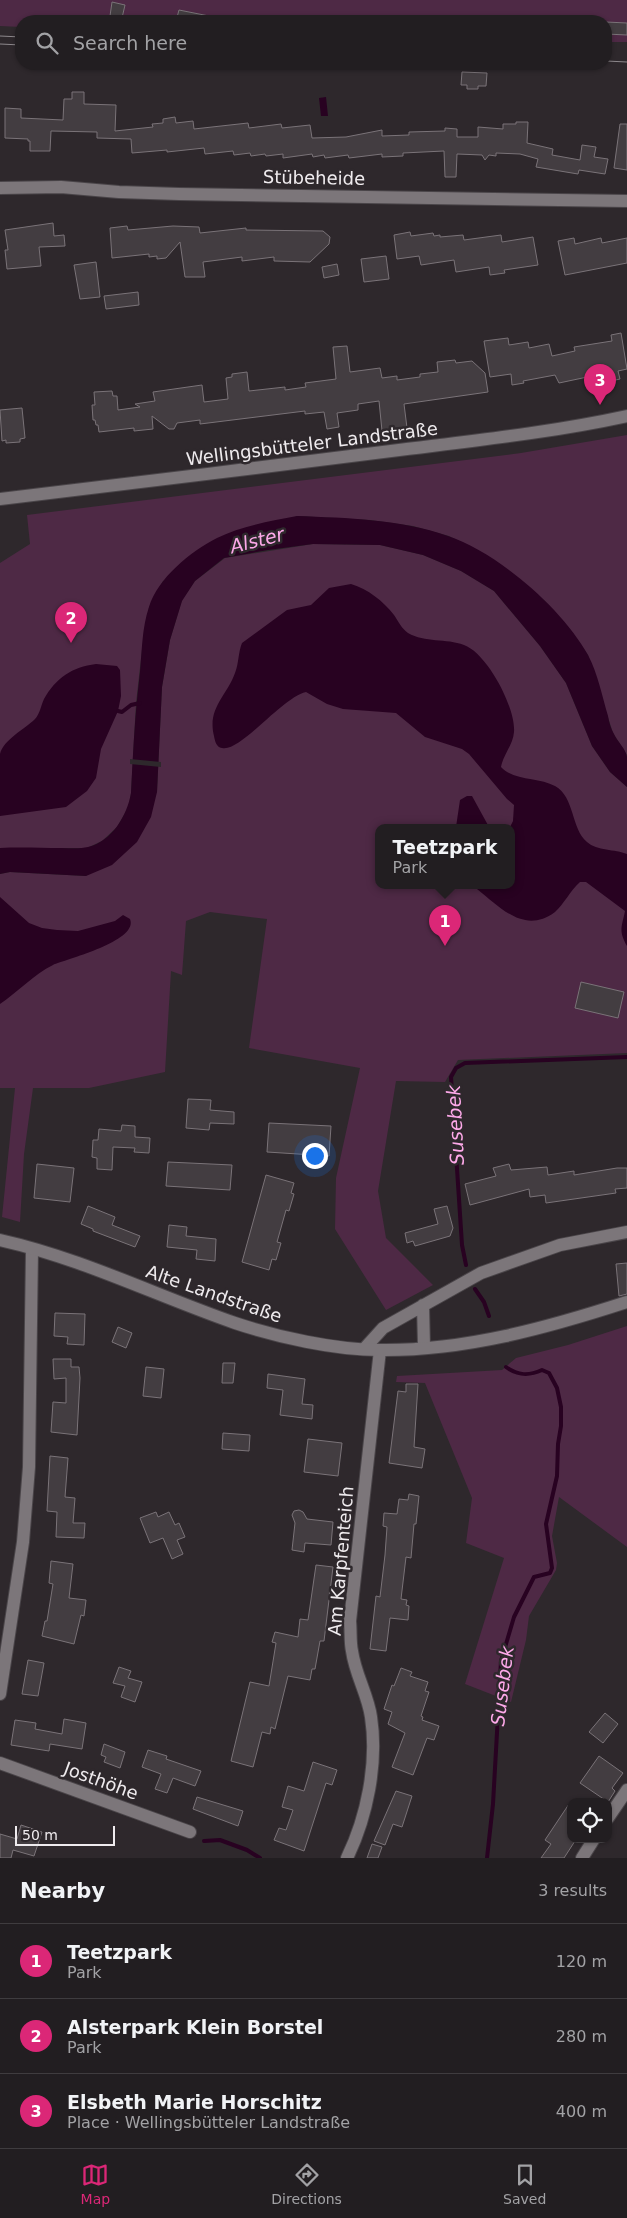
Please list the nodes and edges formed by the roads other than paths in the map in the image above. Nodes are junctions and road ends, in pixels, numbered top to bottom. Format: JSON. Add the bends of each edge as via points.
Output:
{"nodes":[{"id":1,"x":0,"y":188,"type":"edge"},
{"id":2,"x":627,"y":201,"type":"edge"},
{"id":3,"x":627,"y":416,"type":"edge"},
{"id":4,"x":0,"y":499,"type":"edge"},
{"id":5,"x":627,"y":1232,"type":"edge"},
{"id":6,"x":0,"y":1240,"type":"edge"},
{"id":7,"x":32,"y":1249,"type":"junction"},
{"id":8,"x":627,"y":1302,"type":"edge"},
{"id":9,"x":423,"y":1305,"type":"junction"},
{"id":10,"x":424,"y":1347,"type":"junction"},
{"id":11,"x":364,"y":1349,"type":"junction"},
{"id":12,"x":380,"y":1350,"type":"junction"},
{"id":13,"x":0,"y":1694,"type":"edge"},
{"id":14,"x":0,"y":1763,"type":"edge"},
{"id":15,"x":627,"y":1790,"type":"edge"},
{"id":16,"x":612,"y":1812,"type":"edge"},
{"id":17,"x":190,"y":1832,"type":"dead end"},
{"id":18,"x":591,"y":1843,"type":"edge"},
{"id":19,"x":347,"y":1858,"type":"edge"},
{"id":20,"x":582,"y":1858,"type":"edge"}],
"edges":[{"from":1,"to":2,"type":"street","name":"Stübeheide"},
{"from":3,"to":4,"type":"street","name":"Wellingsbütteler Landstraße","via":[[527,434]]},
{"from":5,"to":9,"type":"street","via":[[560,1245],[520,1258],[481,1273]]},
{"from":6,"to":7,"type":"street","name":"Alte Landstraße"},
{"from":7,"to":11,"type":"street","name":"Alte Landstraße","via":[[236,1323],[304,1341]]},
{"from":7,"to":13,"type":"street","via":[[29,1468],[23,1542]]},
{"from":8,"to":10,"type":"street","name":"Alte Landstraße","via":[[511,1336]]},
{"from":9,"to":10,"type":"street"},
{"from":9,"to":11,"type":"street","via":[[383,1328]]},
{"from":10,"to":12,"type":"street","name":"Alte Landstraße"},
{"from":11,"to":12,"type":"street","name":"Alte Landstraße"},
{"from":12,"to":19,"type":"street","name":"Am Karpfenteich","via":[[350,1621],[352,1652],[371,1717],[373,1756],[356,1840]]},
{"from":14,"to":17,"type":"street","name":"Josthöhe"},
{"from":15,"to":16,"type":"street"},
{"from":18,"to":20,"type":"street"}]}
